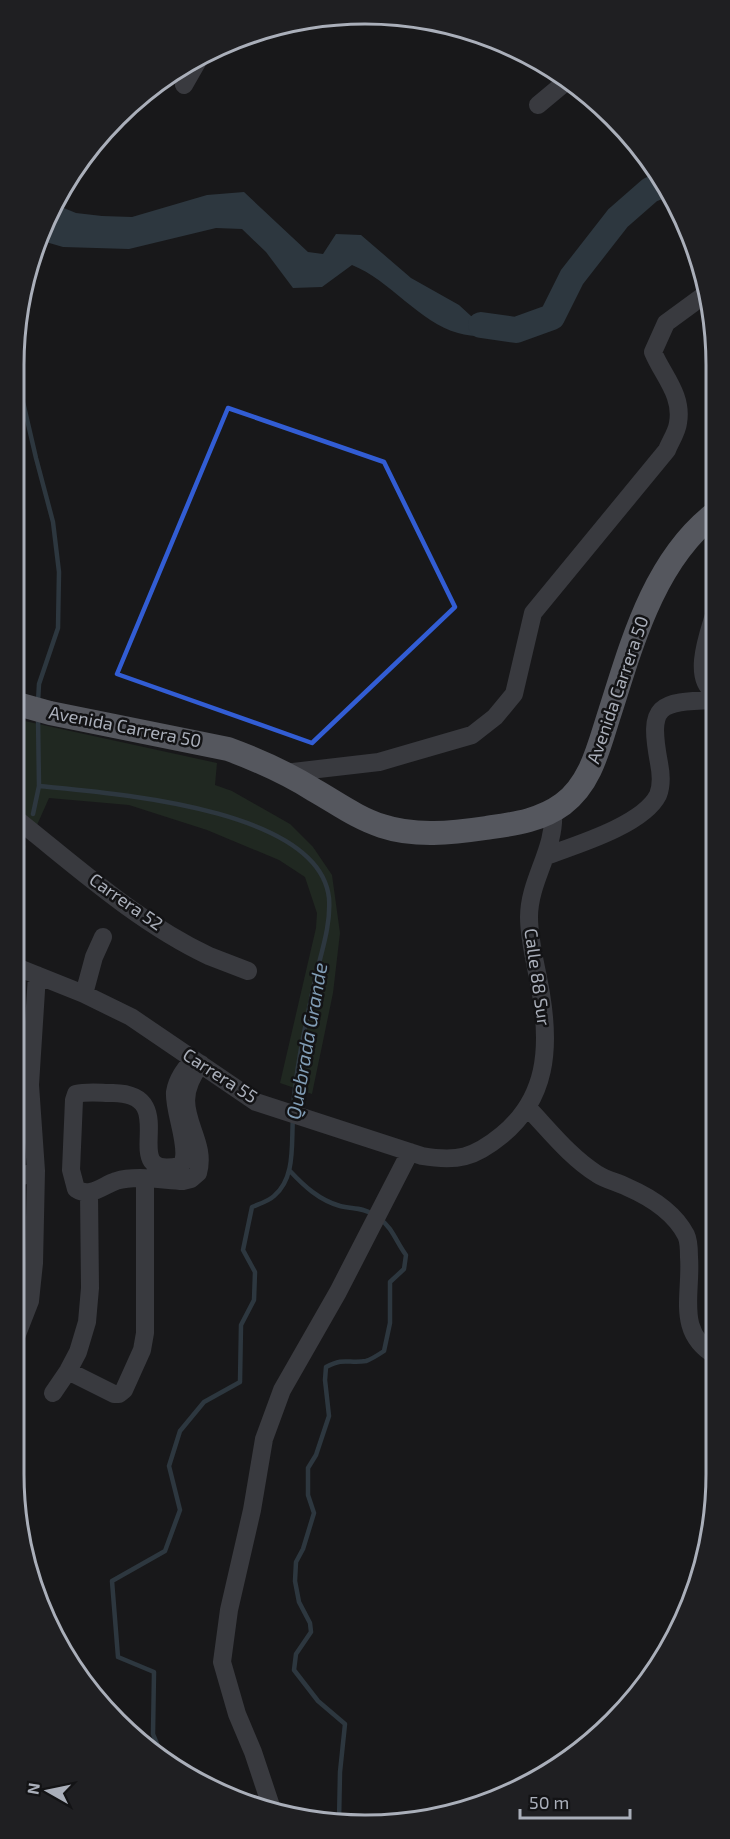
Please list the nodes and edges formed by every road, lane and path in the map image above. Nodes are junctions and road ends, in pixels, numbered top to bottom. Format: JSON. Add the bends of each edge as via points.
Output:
{"nodes":[{"id":1,"x":191,"y":72,"type":"edge"},
{"id":2,"x":184,"y":85,"type":"dead end"},
{"id":3,"x":561,"y":86,"type":"edge"},
{"id":4,"x":538,"y":105,"type":"dead end"},
{"id":5,"x":699,"y":299,"type":"edge"},
{"id":6,"x":706,"y":521,"type":"edge"},
{"id":7,"x":706,"y":645,"type":"edge"},
{"id":8,"x":706,"y":682,"type":"edge"},
{"id":9,"x":706,"y":700,"type":"edge"},
{"id":10,"x":24,"y":706,"type":"edge"},
{"id":11,"x":284,"y":773,"type":"junction"},
{"id":12,"x":553,"y":811,"type":"junction"},
{"id":13,"x":24,"y":825,"type":"edge"},
{"id":14,"x":546,"y":856,"type":"junction"},
{"id":15,"x":103,"y":938,"type":"dead end"},
{"id":16,"x":24,"y":970,"type":"edge"},
{"id":17,"x":248,"y":971,"type":"dead end"},
{"id":18,"x":37,"y":975,"type":"junction"},
{"id":19,"x":84,"y":994,"type":"junction"},
{"id":20,"x":197,"y":1061,"type":"junction"},
{"id":21,"x":528,"y":1108,"type":"junction"},
{"id":22,"x":410,"y":1152,"type":"junction"},
{"id":23,"x":36,"y":1171,"type":"junction"},
{"id":24,"x":24,"y":1175,"type":"edge"},
{"id":25,"x":145,"y":1180,"type":"junction"},
{"id":26,"x":89,"y":1193,"type":"junction"},
{"id":27,"x":24,"y":1316,"type":"edge"},
{"id":28,"x":706,"y":1348,"type":"edge"},
{"id":29,"x":68,"y":1371,"type":"junction"},
{"id":30,"x":52,"y":1393,"type":"dead end"},
{"id":31,"x":269,"y":1801,"type":"edge"}],
"edges":[{"from":1,"to":2,"type":"street"},
{"from":3,"to":4,"type":"street"},
{"from":5,"to":11,"type":"street","via":[[666,323],[653,352],[677,396],[678,424],[667,450],[533,613],[514,694],[495,717],[472,735],[378,762]]},
{"from":6,"to":12,"type":"main road","name":"Avenida Carrera 50","via":[[676,553],[645,611],[589,772],[575,792]]},
{"from":7,"to":8,"type":"street"},
{"from":9,"to":14,"type":"street","via":[[679,701],[662,709],[657,717],[654,727],[661,783],[652,803],[597,838]]},
{"from":10,"to":11,"type":"main road","name":"Avenida Carrera 50","via":[[228,749]]},
{"from":11,"to":12,"type":"main road","name":"Avenida Carrera 50","via":[[355,816],[404,831],[467,831],[534,820]]},
{"from":12,"to":14,"type":"street","name":"Calle 88 Sur"},
{"from":13,"to":17,"type":"street","name":"Carrera 52","via":[[119,900],[209,956]]},
{"from":14,"to":21,"type":"street","name":"Calle 88 Sur","via":[[530,905],[530,929],[545,1023],[542,1070]]},
{"from":15,"to":19,"type":"street"},
{"from":16,"to":18,"type":"street","name":"Carrera 55"},
{"from":18,"to":19,"type":"street","name":"Carrera 55"},
{"from":18,"to":23,"type":"street","via":[[30,1085]]},
{"from":19,"to":20,"type":"street","name":"Carrera 55","via":[[131,1017]]},
{"from":20,"to":22,"type":"street","name":"Carrera 55","via":[[256,1101]]},
{"from":20,"to":25,"type":"street","via":[[186,1100],[200,1156],[198,1173],[191,1179]]},
{"from":20,"to":26,"type":"street","via":[[177,1082],[175,1092],[185,1156],[180,1166],[161,1167],[153,1162],[147,1152],[147,1111],[137,1097],[76,1094],[72,1180],[76,1189]]},
{"from":21,"to":22,"type":"street","name":"Carrera 55","via":[[507,1131],[472,1155],[443,1159]]},
{"from":21,"to":28,"type":"street","via":[[576,1159],[599,1176],[629,1187],[677,1220],[688,1238],[688,1323]]},
{"from":22,"to":31,"type":"street","via":[[282,1390],[264,1438],[222,1662],[233,1704]]},
{"from":23,"to":24,"type":"street"},
{"from":23,"to":27,"type":"street","via":[[34,1263],[30,1301]]},
{"from":25,"to":26,"type":"street","via":[[115,1182]]},
{"from":25,"to":29,"type":"street","via":[[142,1350],[119,1394]]},
{"from":26,"to":29,"type":"street","via":[[90,1305],[83,1337]]},
{"from":29,"to":30,"type":"street"}]}
